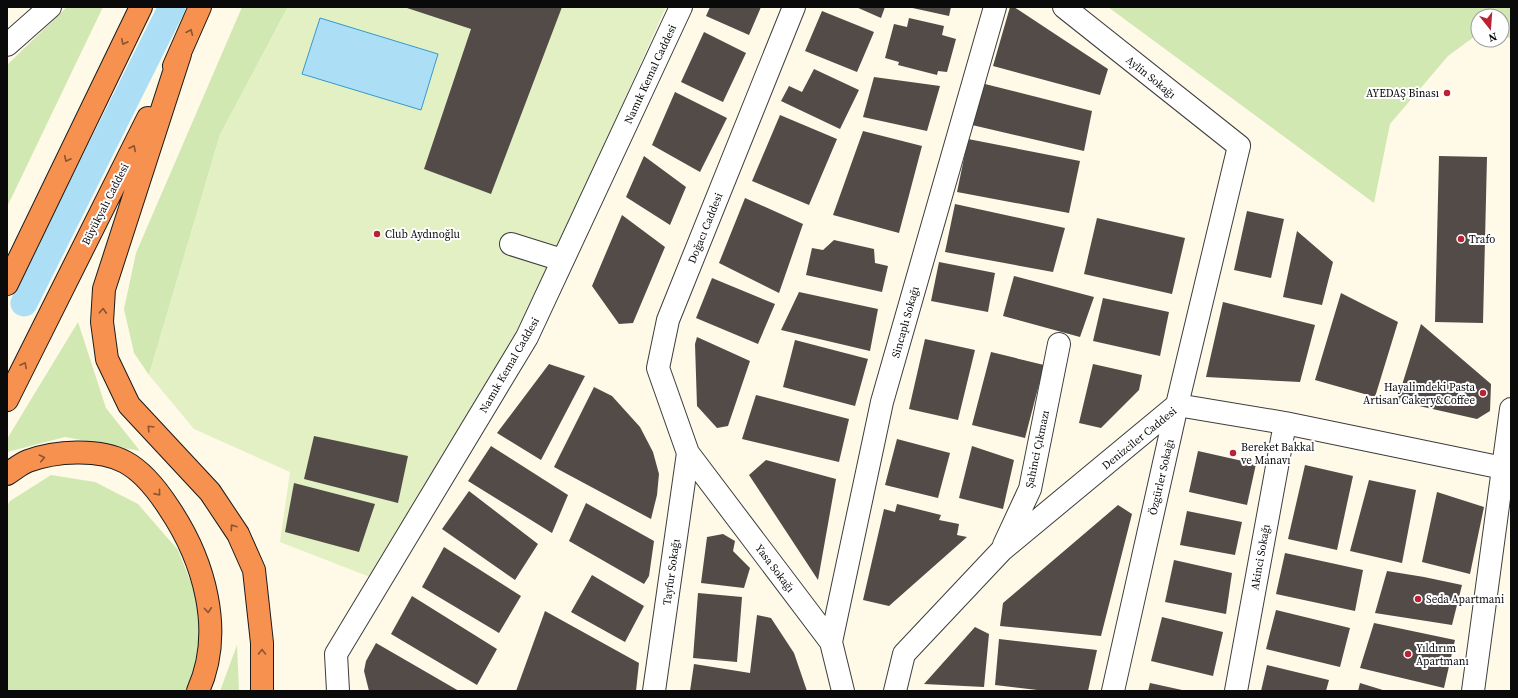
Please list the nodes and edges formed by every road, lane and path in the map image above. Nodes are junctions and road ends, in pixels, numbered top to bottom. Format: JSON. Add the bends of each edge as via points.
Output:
{"nodes":[{"id":1,"x":50,"y":7,"type":"edge"},
{"id":2,"x":141,"y":7,"type":"edge"},
{"id":3,"x":200,"y":7,"type":"edge"},
{"id":4,"x":681,"y":7,"type":"edge"},
{"id":5,"x":794,"y":7,"type":"edge"},
{"id":6,"x":994,"y":7,"type":"edge"},
{"id":7,"x":1064,"y":7,"type":"edge"},
{"id":8,"x":7,"y":45,"type":"edge"},
{"id":9,"x":180,"y":54,"type":"junction"},
{"id":10,"x":1239,"y":146,"type":"joint"},
{"id":11,"x":41,"y":211,"type":"junction"},
{"id":12,"x":511,"y":244,"type":"dead end"},
{"id":13,"x":7,"y":253,"type":"edge"},
{"id":14,"x":562,"y":260,"type":"junction"},
{"id":15,"x":7,"y":284,"type":"edge"},
{"id":16,"x":1058,"y":344,"type":"dead end"},
{"id":17,"x":7,"y":400,"type":"edge"},
{"id":18,"x":1177,"y":405,"type":"junction"},
{"id":19,"x":1511,"y":409,"type":"edge"},
{"id":20,"x":1285,"y":423,"type":"junction"},
{"id":21,"x":688,"y":453,"type":"junction"},
{"id":22,"x":1504,"y":468,"type":"junction"},
{"id":23,"x":7,"y":474,"type":"edge"},
{"id":24,"x":1002,"y":550,"type":"junction"},
{"id":25,"x":831,"y":642,"type":"junction"},
{"id":26,"x":198,"y":691,"type":"edge"},
{"id":27,"x":262,"y":691,"type":"edge"},
{"id":28,"x":338,"y":691,"type":"edge"},
{"id":29,"x":654,"y":691,"type":"edge"},
{"id":30,"x":843,"y":691,"type":"edge"},
{"id":31,"x":895,"y":691,"type":"edge"},
{"id":32,"x":1113,"y":691,"type":"edge"},
{"id":33,"x":1236,"y":691,"type":"edge"},
{"id":34,"x":1473,"y":691,"type":"edge"}],
"edges":[{"from":1,"to":8,"type":"street"},
{"from":2,"to":11,"type":"highway","one_way":true},
{"from":9,"to":3,"type":"highway","name":"Büyükyalı Caddesi","one_way":true},
{"from":4,"to":14,"type":"street","name":"Namık Kemal Caddesi"},
{"from":5,"to":21,"type":"street","name":"Doğacı Caddesi","via":[[668,320],[658,368]]},
{"from":6,"to":25,"type":"street","name":"Sincaplı Sokağı","via":[[882,402]]},
{"from":7,"to":10,"type":"street","name":"Aylin Sokağı"},
{"from":17,"to":9,"type":"highway","name":"Büyükyalı Caddesi","one_way":true},
{"from":27,"to":9,"type":"highway","one_way":true,"via":[[262,642],[254,570],[238,534],[210,492],[129,405],[107,359],[102,322],[104,289]]},
{"from":10,"to":18,"type":"street","name":"Özgürler Sokağı"},
{"from":11,"to":13,"type":"highway"},
{"from":11,"to":15,"type":"highway"},
{"from":12,"to":14,"type":"street"},
{"from":14,"to":28,"type":"street","name":"Namık Kemal Caddesi","via":[[527,337],[336,654]]},
{"from":16,"to":24,"type":"street","name":"Şahinci Çıkmazı","via":[[1030,489]]},
{"from":18,"to":20,"type":"street","name":"Denizciler Caddesi"},
{"from":18,"to":24,"type":"street","name":"Denizciler Caddesi"},
{"from":18,"to":32,"type":"street","name":"Özgürler Sokağı"},
{"from":19,"to":22,"type":"street"},
{"from":20,"to":22,"type":"street","name":"Denizciler Caddesi"},
{"from":20,"to":33,"type":"street","name":"Akinci Sokağı"},
{"from":21,"to":25,"type":"street","name":"Yasa Sokağı"},
{"from":21,"to":29,"type":"street","name":"Tayfur Sokağı"},
{"from":22,"to":34,"type":"street"},
{"from":23,"to":26,"type":"highway","one_way":true,"via":[[27,461],[70,453],[92,453],[125,462],[151,484],[173,513],[188,540],[207,593],[208,651]]},
{"from":24,"to":31,"type":"street","name":"Denizciler Caddesi","via":[[904,654]]},
{"from":25,"to":30,"type":"street","name":"Yasa Sokağı"}]}
